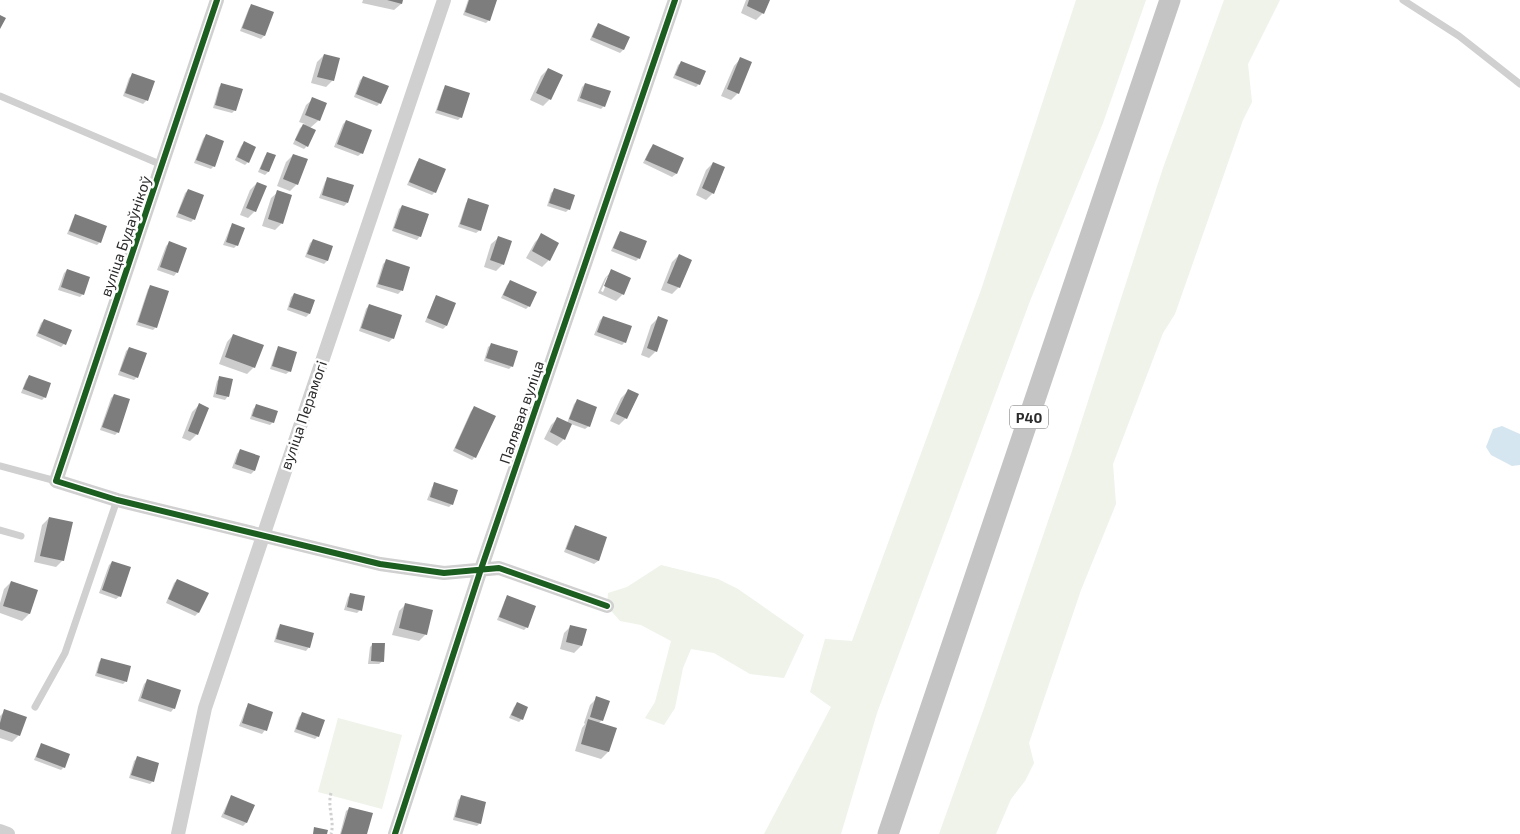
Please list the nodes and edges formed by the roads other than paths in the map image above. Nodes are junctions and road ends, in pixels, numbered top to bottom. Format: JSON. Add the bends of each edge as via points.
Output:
{"nodes":[{"id":1,"x":218,"y":0,"type":"edge"},
{"id":2,"x":444,"y":0,"type":"edge"},
{"id":3,"x":675,"y":0,"type":"edge"},
{"id":4,"x":1170,"y":0,"type":"edge"},
{"id":5,"x":1403,"y":0,"type":"edge"},
{"id":6,"x":1520,"y":84,"type":"edge"},
{"id":7,"x":0,"y":96,"type":"edge"},
{"id":8,"x":162,"y":165,"type":"junction"},
{"id":9,"x":0,"y":466,"type":"edge"},
{"id":10,"x":56,"y":481,"type":"junction"},
{"id":11,"x":116,"y":500,"type":"junction"},
{"id":12,"x":0,"y":530,"type":"edge"},
{"id":13,"x":263,"y":534,"type":"junction"},
{"id":14,"x":21,"y":536,"type":"dead end"},
{"id":15,"x":481,"y":569,"type":"junction"},
{"id":16,"x":607,"y":606,"type":"dead end"},
{"id":17,"x":35,"y":707,"type":"dead end"},
{"id":18,"x":0,"y":831,"type":"edge"},
{"id":19,"x":8,"y":834,"type":"edge"},
{"id":20,"x":178,"y":834,"type":"edge"},
{"id":21,"x":395,"y":834,"type":"edge"},
{"id":22,"x":888,"y":834,"type":"edge"}],
"edges":[{"from":1,"to":8,"type":"street","name":"вуліца Будаўнікоў"},
{"from":2,"to":13,"type":"street","name":"вуліца Перамогі"},
{"from":3,"to":15,"type":"street","name":"Палявая вуліца"},
{"from":4,"to":22,"type":"main road","number":"Р40"},
{"from":5,"to":6,"type":"lane","via":[[1459,36]]},
{"from":7,"to":8,"type":"lane"},
{"from":8,"to":10,"type":"street","name":"вуліца Будаўнікоў"},
{"from":9,"to":10,"type":"lane"},
{"from":10,"to":11,"type":"street"},
{"from":11,"to":13,"type":"street"},
{"from":11,"to":17,"type":"lane","via":[[65,653]]},
{"from":12,"to":14,"type":"lane"},
{"from":13,"to":15,"type":"street","via":[[380,564],[444,573]]},
{"from":13,"to":20,"type":"street","name":"вуліца Перамогі","via":[[205,708]]},
{"from":15,"to":16,"type":"street","via":[[499,568]]},
{"from":15,"to":21,"type":"street","name":"Палявая вуліца"},
{"from":18,"to":19,"type":"street"}]}
